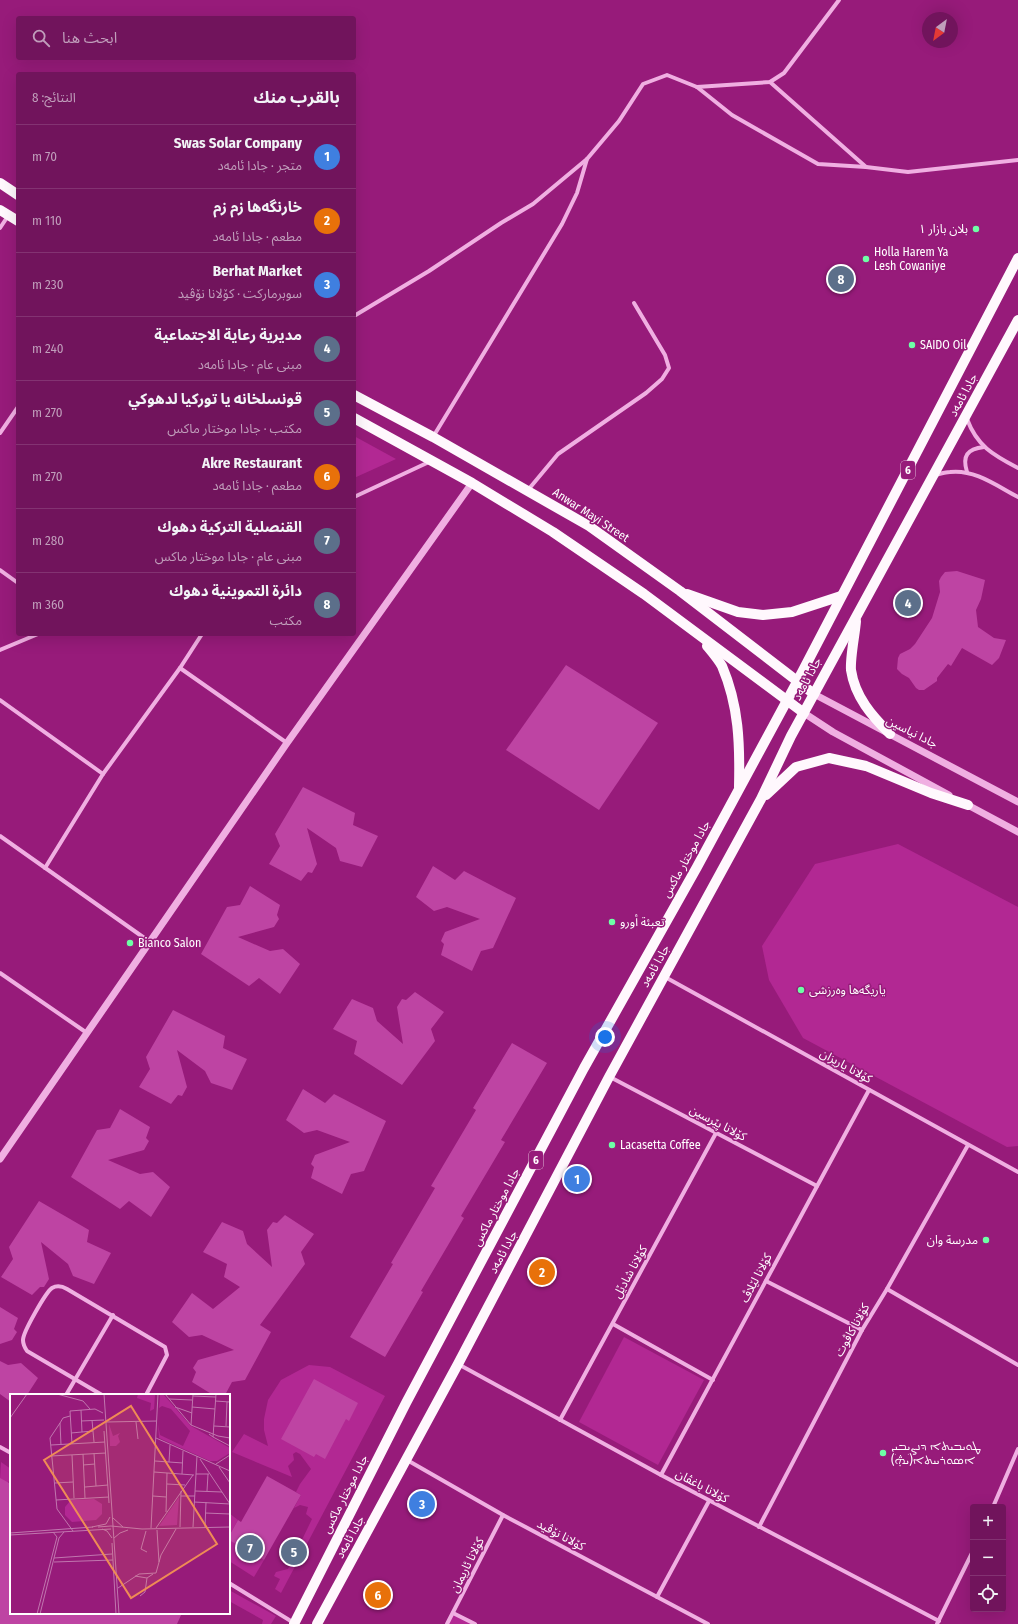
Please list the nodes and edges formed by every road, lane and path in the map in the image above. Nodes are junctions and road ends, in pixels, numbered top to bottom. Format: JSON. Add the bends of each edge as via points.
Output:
{"nodes":[{"id":1,"x":839,"y":0,"type":"edge"},
{"id":2,"x":770,"y":82,"type":"junction"},
{"id":3,"x":697,"y":87,"type":"junction"},
{"id":4,"x":587,"y":159,"type":"junction"},
{"id":5,"x":1018,"y":160,"type":"edge"},
{"id":6,"x":866,"y":167,"type":"junction"},
{"id":7,"x":0,"y":183,"type":"edge"},
{"id":8,"x":16,"y":194,"type":"edge"},
{"id":9,"x":4,"y":213,"type":"edge"},
{"id":10,"x":16,"y":220,"type":"edge"},
{"id":11,"x":0,"y":228,"type":"edge"},
{"id":12,"x":1018,"y":258,"type":"edge"},
{"id":13,"x":634,"y":304,"type":"dead end"},
{"id":14,"x":356,"y":315,"type":"edge"},
{"id":15,"x":1018,"y":320,"type":"edge"},
{"id":16,"x":356,"y":396,"type":"edge"},
{"id":17,"x":16,"y":410,"type":"edge"},
{"id":18,"x":966,"y":417,"type":"junction"},
{"id":19,"x":356,"y":419,"type":"edge"},
{"id":20,"x":0,"y":433,"type":"edge"},
{"id":21,"x":433,"y":438,"type":"junction"},
{"id":22,"x":984,"y":447,"type":"junction"},
{"id":23,"x":432,"y":460,"type":"junction"},
{"id":24,"x":1018,"y":468,"type":"edge"},
{"id":25,"x":967,"y":472,"type":"junction"},
{"id":26,"x":934,"y":475,"type":"junction"},
{"id":27,"x":472,"y":483,"type":"junction"},
{"id":28,"x":528,"y":491,"type":"junction"},
{"id":29,"x":356,"y":496,"type":"edge"},
{"id":30,"x":1018,"y":497,"type":"edge"},
{"id":31,"x":0,"y":570,"type":"edge"},
{"id":32,"x":16,"y":582,"type":"edge"},
{"id":33,"x":680,"y":591,"type":"junction"},
{"id":34,"x":841,"y":596,"type":"junction"},
{"id":35,"x":857,"y":615,"type":"junction"},
{"id":36,"x":24,"y":636,"type":"edge"},
{"id":37,"x":33,"y":636,"type":"edge"},
{"id":38,"x":201,"y":636,"type":"edge"},
{"id":39,"x":702,"y":638,"type":"junction"},
{"id":40,"x":20,"y":641,"type":"junction"},
{"id":41,"x":0,"y":650,"type":"edge"},
{"id":42,"x":180,"y":668,"type":"junction"},
{"id":43,"x":797,"y":682,"type":"junction"},
{"id":44,"x":814,"y":694,"type":"junction"},
{"id":45,"x":0,"y":700,"type":"edge"},
{"id":46,"x":786,"y":701,"type":"junction"},
{"id":47,"x":804,"y":713,"type":"junction"},
{"id":48,"x":890,"y":734,"type":"junction"},
{"id":49,"x":286,"y":743,"type":"junction"},
{"id":50,"x":103,"y":774,"type":"junction"},
{"id":51,"x":739,"y":790,"type":"junction"},
{"id":52,"x":761,"y":799,"type":"junction"},
{"id":53,"x":1018,"y":802,"type":"edge"},
{"id":54,"x":968,"y":805,"type":"junction"},
{"id":55,"x":1018,"y":832,"type":"edge"},
{"id":56,"x":0,"y":836,"type":"edge"},
{"id":57,"x":46,"y":868,"type":"junction"},
{"id":58,"x":150,"y":942,"type":"junction"},
{"id":59,"x":0,"y":973,"type":"edge"},
{"id":60,"x":664,"y":976,"type":"junction"},
{"id":61,"x":87,"y":1033,"type":"junction"},
{"id":62,"x":610,"y":1077,"type":"junction"},
{"id":63,"x":869,"y":1090,"type":"junction"},
{"id":64,"x":716,"y":1133,"type":"junction"},
{"id":65,"x":968,"y":1145,"type":"junction"},
{"id":66,"x":0,"y":1159,"type":"edge"},
{"id":67,"x":1018,"y":1172,"type":"edge"},
{"id":68,"x":817,"y":1186,"type":"junction"},
{"id":69,"x":766,"y":1282,"type":"junction"},
{"id":70,"x":887,"y":1290,"type":"junction"},
{"id":71,"x":113,"y":1315,"type":"junction"},
{"id":72,"x":613,"y":1324,"type":"junction"},
{"id":73,"x":862,"y":1330,"type":"junction"},
{"id":74,"x":458,"y":1364,"type":"junction"},
{"id":75,"x":1018,"y":1365,"type":"edge"},
{"id":76,"x":75,"y":1379,"type":"junction"},
{"id":77,"x":713,"y":1380,"type":"junction"},
{"id":78,"x":67,"y":1394,"type":"edge"},
{"id":79,"x":100,"y":1394,"type":"edge"},
{"id":80,"x":147,"y":1394,"type":"edge"},
{"id":81,"x":560,"y":1420,"type":"junction"},
{"id":82,"x":0,"y":1447,"type":"edge"},
{"id":83,"x":1018,"y":1449,"type":"edge"},
{"id":84,"x":10,"y":1452,"type":"edge"},
{"id":85,"x":406,"y":1460,"type":"junction"},
{"id":86,"x":661,"y":1475,"type":"junction"},
{"id":87,"x":709,"y":1501,"type":"junction"},
{"id":88,"x":994,"y":1504,"type":"edge"},
{"id":89,"x":503,"y":1515,"type":"junction"},
{"id":90,"x":759,"y":1527,"type":"junction"},
{"id":91,"x":970,"y":1557,"type":"edge"},
{"id":92,"x":230,"y":1584,"type":"edge"},
{"id":93,"x":657,"y":1597,"type":"junction"},
{"id":94,"x":453,"y":1613,"type":"junction"},
{"id":95,"x":698,"y":1618,"type":"junction"},
{"id":96,"x":938,"y":1623,"type":"edge"},
{"id":97,"x":294,"y":1624,"type":"edge"},
{"id":98,"x":317,"y":1624,"type":"edge"},
{"id":99,"x":447,"y":1624,"type":"edge"},
{"id":100,"x":475,"y":1624,"type":"edge"},
{"id":101,"x":695,"y":1624,"type":"edge"},
{"id":102,"x":708,"y":1624,"type":"edge"}],
"edges":[{"from":1,"to":2,"type":"street","via":[[784,73]]},
{"from":2,"to":3,"type":"street"},
{"from":2,"to":6,"type":"street"},
{"from":3,"to":4,"type":"street","via":[[667,74],[643,84],[620,121]]},
{"from":3,"to":6,"type":"street","via":[[732,115],[818,164]]},
{"from":4,"to":14,"type":"street","via":[[533,204]]},
{"from":4,"to":21,"type":"street","via":[[577,193],[562,224]]},
{"from":5,"to":6,"type":"street","via":[[908,172]]},
{"from":7,"to":8,"type":"main road"},
{"from":9,"to":10,"type":"main road"},
{"from":9,"to":11,"type":"street"},
{"from":12,"to":34,"type":"main road","name":"جادا ئامەد","number":"6"},
{"from":13,"to":28,"type":"street","via":[[665,355],[669,368],[662,379],[646,393],[558,454]]},
{"from":15,"to":18,"type":"main road","name":"جادا ئامەد","number":"6"},
{"from":16,"to":21,"type":"main road","name":"Anwar Mayi Street"},
{"from":17,"to":20,"type":"street"},
{"from":18,"to":22,"type":"street","via":[[976,438]]},
{"from":18,"to":26,"type":"main road","name":"جادا ئامەد","number":"6"},
{"from":19,"to":23,"type":"main road"},
{"from":21,"to":28,"type":"main road","name":"Anwar Mayi Street"},
{"from":22,"to":24,"type":"street"},
{"from":22,"to":25,"type":"street","via":[[974,448],[967,454],[964,463]]},
{"from":23,"to":27,"type":"main road"},
{"from":23,"to":29,"type":"street"},
{"from":25,"to":26,"type":"street"},
{"from":25,"to":30,"type":"street"},
{"from":26,"to":35,"type":"main road","name":"جادا ئامەد","number":"6"},
{"from":27,"to":39,"type":"main road","via":[[553,532],[644,594]]},
{"from":27,"to":49,"type":"street"},
{"from":28,"to":33,"type":"main road","name":"Anwar Mayi Street","via":[[589,526]]},
{"from":31,"to":32,"type":"street"},
{"from":33,"to":34,"type":"main road","via":[[738,612],[763,616],[792,612]]},
{"from":33,"to":43,"type":"main road","name":"Anwar Mayi Street"},
{"from":34,"to":43,"type":"main road","name":"جادا ئامەد","number":"6"},
{"from":35,"to":44,"type":"main road","name":"جادا ئامەد","number":"6"},
{"from":35,"to":48,"type":"main road","via":[[851,669],[858,695],[874,718]]},
{"from":36,"to":40,"type":"street"},
{"from":37,"to":40,"type":"street"},
{"from":38,"to":42,"type":"street"},
{"from":39,"to":46,"type":"main road"},
{"from":39,"to":51,"type":"main road","via":[[721,665],[736,710],[740,745]]},
{"from":40,"to":41,"type":"street"},
{"from":42,"to":49,"type":"street"},
{"from":42,"to":50,"type":"street"},
{"from":43,"to":44,"type":"main road","name":"جادا نیاسین"},
{"from":43,"to":46,"type":"main road","name":"جادا ئامەد","number":"6"},
{"from":44,"to":47,"type":"main road","name":"جادا ئامەد","number":"6"},
{"from":44,"to":48,"type":"street","name":"جادا نیاسین"},
{"from":45,"to":50,"type":"street"},
{"from":46,"to":47,"type":"main road"},
{"from":46,"to":51,"type":"main road","name":"جادا موختار ماكس","number":"6"},
{"from":47,"to":52,"type":"main road","name":"جادا ئامەد","number":"6"},
{"from":47,"to":54,"type":"street","via":[[832,732]]},
{"from":48,"to":53,"type":"street","name":"جادا نیاسین"},
{"from":49,"to":58,"type":"street"},
{"from":50,"to":57,"type":"street"},
{"from":51,"to":97,"type":"main road","name":"جادا موختار ماكس","number":"6","via":[[584,1068],[406,1403]]},
{"from":52,"to":54,"type":"main road","via":[[796,767],[829,758],[866,766],[931,793]]},
{"from":52,"to":60,"type":"main road","name":"جادا ئامەد","number":"6"},
{"from":54,"to":55,"type":"street"},
{"from":56,"to":57,"type":"street"},
{"from":57,"to":58,"type":"street"},
{"from":58,"to":61,"type":"street"},
{"from":59,"to":61,"type":"street"},
{"from":60,"to":62,"type":"main road","name":"جادا ئامەد","number":"6"},
{"from":60,"to":63,"type":"street","name":"کۆلانا یاریزان"},
{"from":61,"to":66,"type":"street"},
{"from":62,"to":64,"type":"street","name":"کۆلانا پێرسین"},
{"from":62,"to":74,"type":"main road","name":"جادا ئامەد","number":"6"},
{"from":63,"to":65,"type":"street","name":"کۆلانا یاریزان"},
{"from":63,"to":68,"type":"street","name":"کۆلانا لێلاڤ"},
{"from":64,"to":68,"type":"street","name":"کۆلانا پێرسین"},
{"from":64,"to":72,"type":"street","name":"کۆلانا شادێل"},
{"from":65,"to":67,"type":"street","name":"کۆلانا یاریزان"},
{"from":65,"to":70,"type":"street","name":"کۆلانا کاڤوت"},
{"from":68,"to":69,"type":"street","name":"کۆلانا لێلاڤ"},
{"from":69,"to":73,"type":"street"},
{"from":69,"to":77,"type":"street","name":"کۆلانا لێلاڤ"},
{"from":70,"to":73,"type":"street","name":"کۆلانا کاڤوت"},
{"from":70,"to":75,"type":"street"},
{"from":71,"to":76,"type":"street"},
{"from":71,"to":76,"type":"street","via":[[64,1287],[55,1287],[48,1292],[25,1333],[24,1345],[28,1351]]},
{"from":71,"to":80,"type":"street","via":[[162,1344],[167,1351],[166,1359]]},
{"from":72,"to":77,"type":"street"},
{"from":72,"to":81,"type":"street","name":"کۆلانا شادێل"},
{"from":73,"to":90,"type":"street","name":"کۆلانا کاڤوت"},
{"from":74,"to":81,"type":"street","name":"کۆلانا باغڤان"},
{"from":74,"to":85,"type":"main road","name":"جادا ئامەد","number":"6"},
{"from":76,"to":78,"type":"street"},
{"from":76,"to":79,"type":"street"},
{"from":77,"to":86,"type":"street","name":"کۆلانا لێلاڤ"},
{"from":81,"to":86,"type":"street","name":"کۆلانا باغڤان"},
{"from":82,"to":84,"type":"street"},
{"from":83,"to":88,"type":"street"},
{"from":85,"to":89,"type":"street","name":"کۆلانا نۆڤید"},
{"from":85,"to":98,"type":"main road","name":"جادا ئامەد","number":"6"},
{"from":86,"to":87,"type":"street","name":"کۆلانا باغڤان"},
{"from":87,"to":90,"type":"street","name":"کۆلانا باغڤان"},
{"from":87,"to":93,"type":"street"},
{"from":89,"to":93,"type":"street","name":"کۆلانا نۆڤید"},
{"from":89,"to":94,"type":"street","name":"کۆلانا ئاریمان"},
{"from":90,"to":96,"type":"street","name":"کۆلانا باغڤان"},
{"from":91,"to":96,"type":"street"},
{"from":92,"to":97,"type":"street"},
{"from":93,"to":95,"type":"street","name":"کۆلانا نۆڤید"},
{"from":94,"to":99,"type":"street","name":"کۆلانا ئاریمان"},
{"from":94,"to":100,"type":"street"},
{"from":95,"to":101,"type":"street"},
{"from":95,"to":102,"type":"street","name":"کۆلانا نۆڤید"}]}
